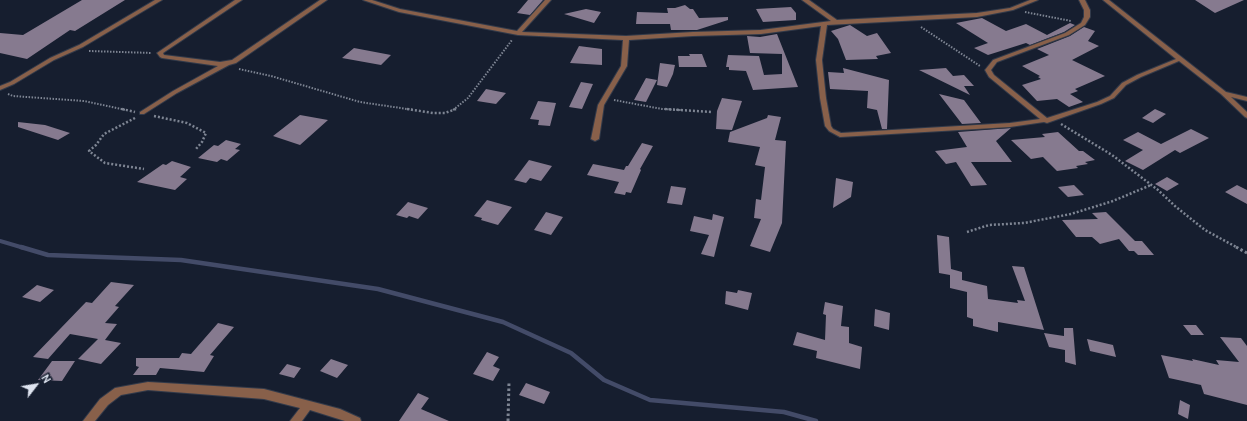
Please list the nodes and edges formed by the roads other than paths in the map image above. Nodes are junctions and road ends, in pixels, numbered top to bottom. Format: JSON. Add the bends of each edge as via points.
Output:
{"nodes":[{"id":1,"x":159,"y":0,"type":"edge"},
{"id":2,"x":239,"y":0,"type":"edge"},
{"id":3,"x":324,"y":0,"type":"edge"},
{"id":4,"x":366,"y":0,"type":"edge"},
{"id":5,"x":548,"y":0,"type":"edge"},
{"id":6,"x":805,"y":0,"type":"edge"},
{"id":7,"x":1035,"y":0,"type":"edge"},
{"id":8,"x":1082,"y":0,"type":"edge"},
{"id":9,"x":1106,"y":0,"type":"edge"},
{"id":10,"x":836,"y":22,"type":"junction"},
{"id":11,"x":824,"y":24,"type":"junction"},
{"id":12,"x":517,"y":33,"type":"junction"},
{"id":13,"x":626,"y":38,"type":"junction"},
{"id":14,"x":1180,"y":59,"type":"junction"},
{"id":15,"x":229,"y":63,"type":"junction"},
{"id":16,"x":2,"y":90,"type":"edge"},
{"id":17,"x":1223,"y":93,"type":"junction"},
{"id":18,"x":1247,"y":99,"type":"edge"},
{"id":19,"x":142,"y":113,"type":"road end"},
{"id":20,"x":1247,"y":116,"type":"edge"},
{"id":21,"x":1049,"y":120,"type":"junction"},
{"id":22,"x":595,"y":139,"type":"dead end"},
{"id":23,"x":308,"y":405,"type":"junction"},
{"id":24,"x":88,"y":421,"type":"edge"},
{"id":25,"x":294,"y":421,"type":"edge"},
{"id":26,"x":356,"y":421,"type":"edge"}],
"edges":[{"from":1,"to":16,"type":"street","via":[[71,52],[52,59]]},
{"from":2,"to":15,"type":"street","via":[[160,53],[172,58]]},
{"from":3,"to":15,"type":"street"},
{"from":4,"to":12,"type":"street","via":[[399,10]]},
{"from":5,"to":12,"type":"street"},
{"from":6,"to":10,"type":"street"},
{"from":7,"to":10,"type":"street","via":[[1011,9],[977,15]]},
{"from":8,"to":21,"type":"street","via":[[1087,10],[1083,24],[1066,34],[995,61],[988,70],[991,76]]},
{"from":9,"to":14,"type":"street"},
{"from":10,"to":11,"type":"street"},
{"from":11,"to":13,"type":"street","via":[[761,32]]},
{"from":11,"to":21,"type":"street","via":[[819,60],[828,126],[835,133],[887,133]]},
{"from":12,"to":13,"type":"street"},
{"from":13,"to":22,"type":"street","via":[[624,66],[601,105]]},
{"from":14,"to":17,"type":"street"},
{"from":14,"to":21,"type":"street","via":[[1124,84],[1112,97]]},
{"from":15,"to":19,"type":"street"},
{"from":17,"to":18,"type":"street"},
{"from":17,"to":20,"type":"street"},
{"from":23,"to":24,"type":"street","via":[[264,394],[148,386],[118,391],[104,402]]},
{"from":23,"to":25,"type":"street"},
{"from":23,"to":26,"type":"street"}]}
